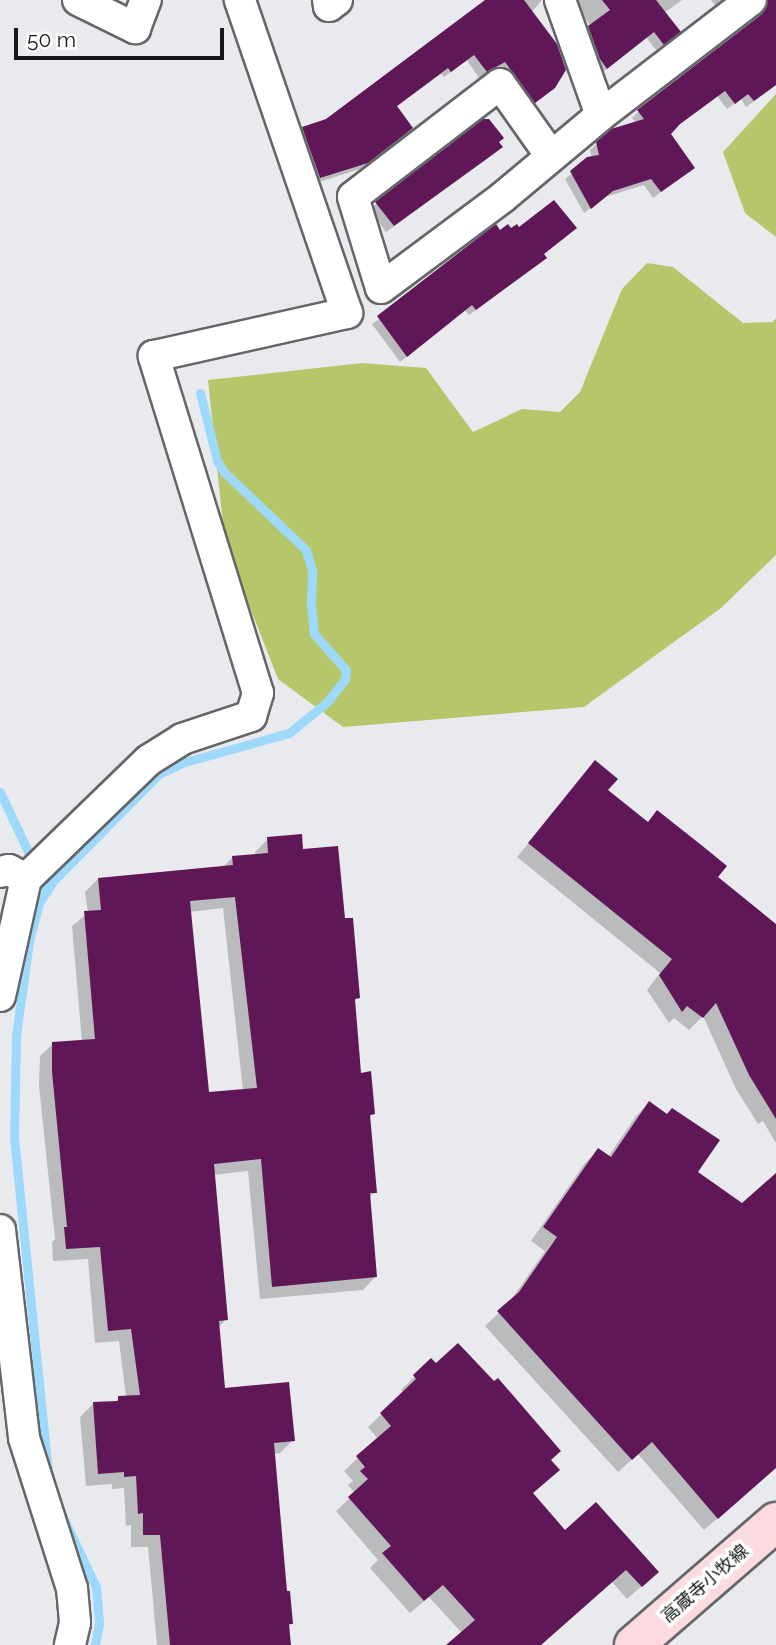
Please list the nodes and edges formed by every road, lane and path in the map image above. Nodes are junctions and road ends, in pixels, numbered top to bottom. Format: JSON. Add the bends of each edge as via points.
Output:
{"nodes":[{"id":1,"x":78,"y":0,"type":"edge"},
{"id":2,"x":146,"y":0,"type":"edge"},
{"id":3,"x":240,"y":0,"type":"edge"},
{"id":4,"x":328,"y":0,"type":"edge"},
{"id":5,"x":337,"y":0,"type":"edge"},
{"id":6,"x":560,"y":0,"type":"edge"},
{"id":7,"x":751,"y":0,"type":"edge"},
{"id":8,"x":601,"y":115,"type":"junction"},
{"id":9,"x":551,"y":156,"type":"junction"},
{"id":10,"x":13,"y":876,"type":"edge"},
{"id":11,"x":0,"y":996,"type":"edge"},
{"id":12,"x":0,"y":1230,"type":"edge"},
{"id":13,"x":776,"y":1522,"type":"edge"},
{"id":14,"x":70,"y":1645,"type":"edge"},
{"id":15,"x":634,"y":1645,"type":"edge"}],
"edges":[{"from":1,"to":2,"type":"street","via":[[135,28]]},
{"from":3,"to":10,"type":"street","via":[[347,313],[153,356],[258,693],[251,716],[182,740],[149,760]]},
{"from":4,"to":5,"type":"street","via":[[330,6]]},
{"from":6,"to":8,"type":"street"},
{"from":7,"to":8,"type":"street"},
{"from":8,"to":9,"type":"street"},
{"from":9,"to":9,"type":"street","via":[[500,84],[353,197],[381,288]]},
{"from":10,"to":11,"type":"street"},
{"from":12,"to":14,"type":"street","via":[[24,1437],[72,1588],[75,1623]]},
{"from":13,"to":15,"type":"main road","name":"高蔵寺小牧線"}]}
